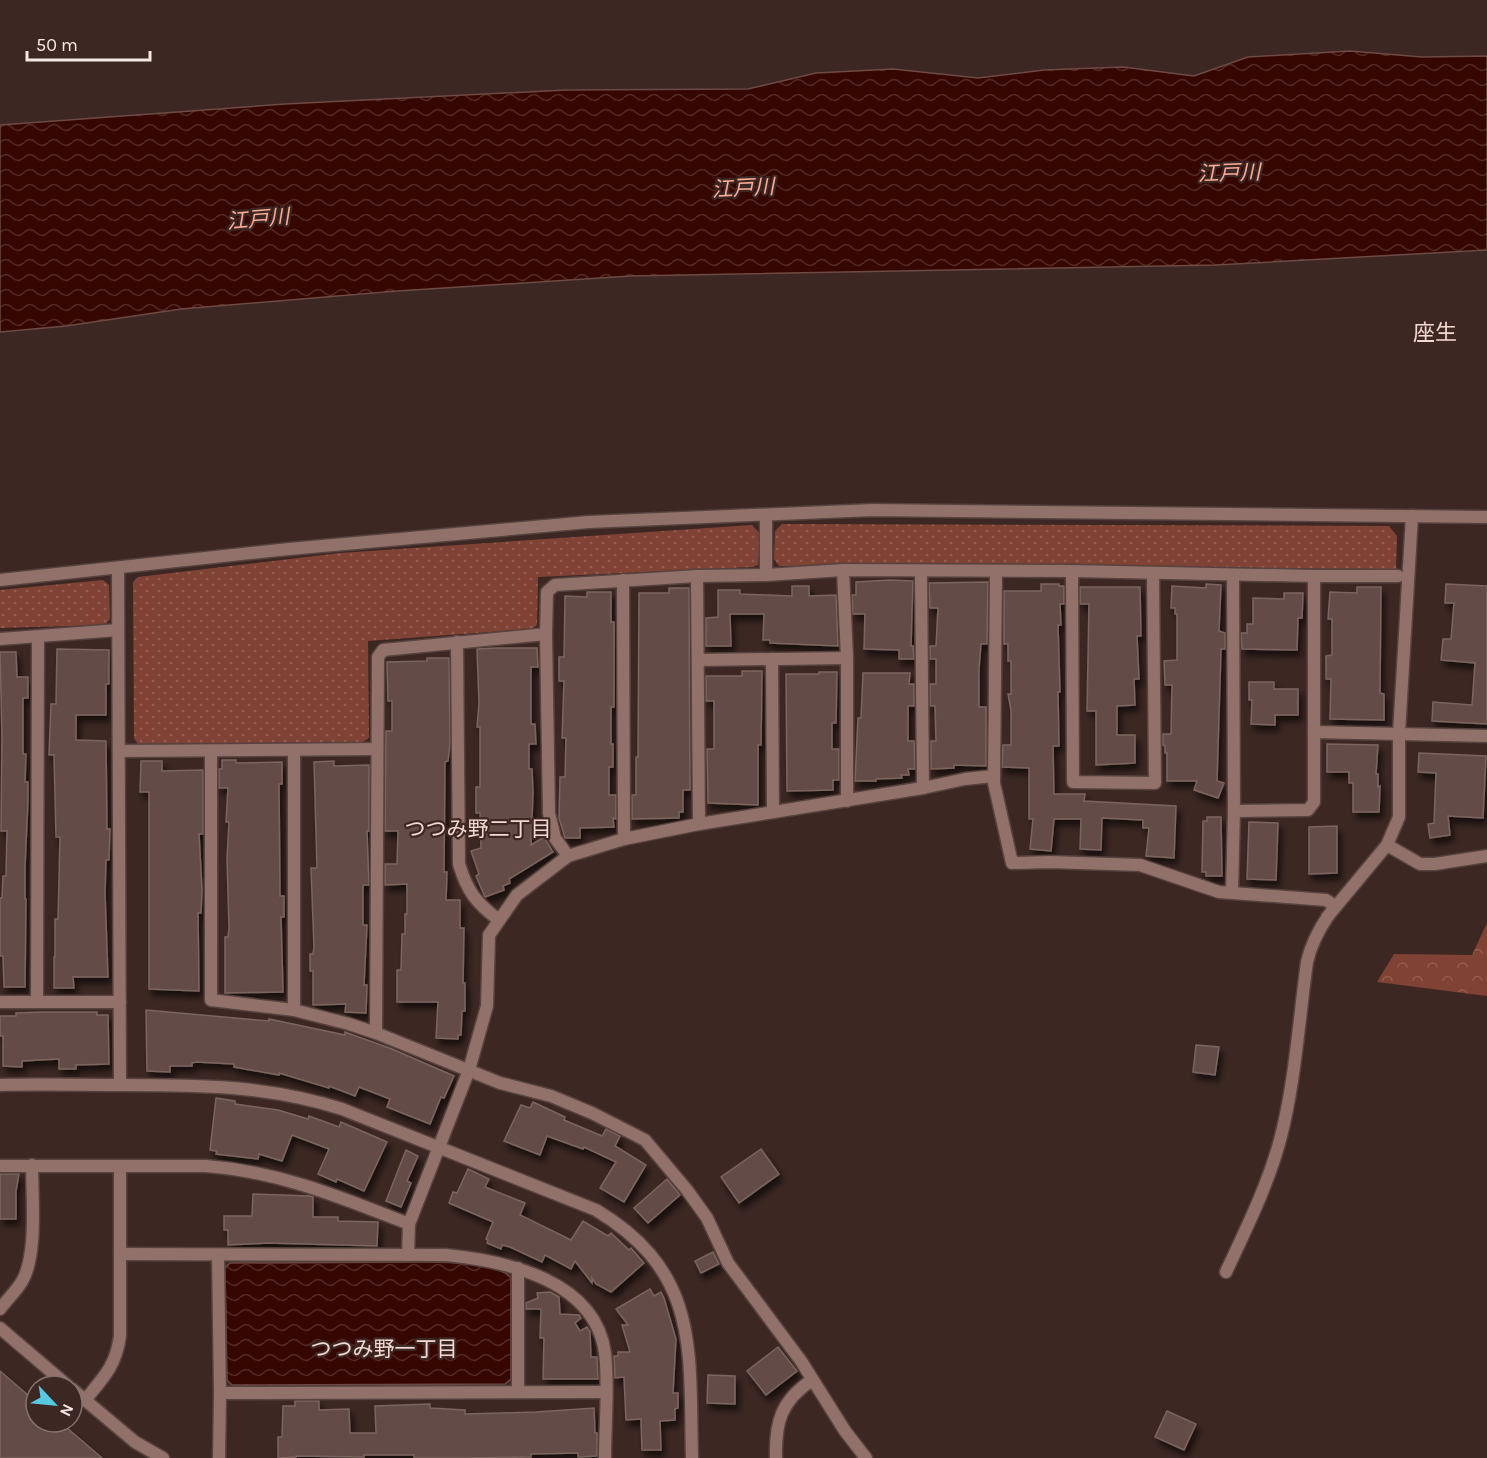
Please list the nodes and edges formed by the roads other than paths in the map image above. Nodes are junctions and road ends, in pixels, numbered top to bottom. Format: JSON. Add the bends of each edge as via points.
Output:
{"nodes":[{"id":1,"x":766,"y":515,"type":"junction"},
{"id":2,"x":1412,"y":516,"type":"junction"},
{"id":3,"x":1487,"y":517,"type":"edge"},
{"id":4,"x":118,"y":568,"type":"junction"},
{"id":5,"x":843,"y":570,"type":"junction"},
{"id":6,"x":921,"y":571,"type":"junction"},
{"id":7,"x":996,"y":571,"type":"junction"},
{"id":8,"x":1072,"y":571,"type":"junction"},
{"id":9,"x":1153,"y":573,"type":"junction"},
{"id":10,"x":766,"y":575,"type":"junction"},
{"id":11,"x":1233,"y":575,"type":"junction"},
{"id":12,"x":697,"y":576,"type":"junction"},
{"id":13,"x":1314,"y":576,"type":"junction"},
{"id":14,"x":1398,"y":576,"type":"dead end"},
{"id":15,"x":0,"y":580,"type":"edge"},
{"id":16,"x":622,"y":580,"type":"junction"},
{"id":17,"x":118,"y":630,"type":"junction"},
{"id":18,"x":546,"y":634,"type":"junction"},
{"id":19,"x":38,"y":637,"type":"junction"},
{"id":20,"x":0,"y":639,"type":"edge"},
{"id":21,"x":457,"y":642,"type":"junction"},
{"id":22,"x":847,"y":658,"type":"junction"},
{"id":23,"x":772,"y":659,"type":"junction"},
{"id":24,"x":698,"y":660,"type":"junction"},
{"id":25,"x":1314,"y":732,"type":"junction"},
{"id":26,"x":1399,"y":733,"type":"junction"},
{"id":27,"x":1487,"y":736,"type":"edge"},
{"id":28,"x":377,"y":749,"type":"junction"},
{"id":29,"x":294,"y":750,"type":"junction"},
{"id":30,"x":119,"y":751,"type":"junction"},
{"id":31,"x":211,"y":751,"type":"junction"},
{"id":32,"x":994,"y":776,"type":"junction"},
{"id":33,"x":923,"y":788,"type":"junction"},
{"id":34,"x":847,"y":801,"type":"junction"},
{"id":35,"x":1234,"y":811,"type":"junction"},
{"id":36,"x":773,"y":812,"type":"junction"},
{"id":37,"x":699,"y":824,"type":"junction"},
{"id":38,"x":624,"y":839,"type":"junction"},
{"id":39,"x":1387,"y":845,"type":"junction"},
{"id":40,"x":568,"y":856,"type":"junction"},
{"id":41,"x":1487,"y":856,"type":"edge"},
{"id":42,"x":1232,"y":893,"type":"junction"},
{"id":43,"x":1332,"y":911,"type":"junction"},
{"id":44,"x":499,"y":920,"type":"junction"},
{"id":45,"x":37,"y":1001,"type":"junction"},
{"id":46,"x":0,"y":1002,"type":"edge"},
{"id":47,"x":120,"y":1002,"type":"junction"},
{"id":48,"x":294,"y":1010,"type":"junction"},
{"id":49,"x":376,"y":1033,"type":"junction"},
{"id":50,"x":470,"y":1070,"type":"junction"},
{"id":51,"x":0,"y":1085,"type":"edge"},
{"id":52,"x":120,"y":1085,"type":"junction"},
{"id":53,"x":441,"y":1147,"type":"junction"},
{"id":54,"x":32,"y":1165,"type":"junction"},
{"id":55,"x":0,"y":1166,"type":"edge"},
{"id":56,"x":120,"y":1166,"type":"junction"},
{"id":57,"x":410,"y":1224,"type":"junction"},
{"id":58,"x":120,"y":1254,"type":"junction"},
{"id":59,"x":218,"y":1254,"type":"junction"},
{"id":60,"x":408,"y":1255,"type":"junction"},
{"id":61,"x":518,"y":1268,"type":"junction"},
{"id":62,"x":1226,"y":1272,"type":"dead end"},
{"id":63,"x":0,"y":1309,"type":"edge"},
{"id":64,"x":0,"y":1328,"type":"edge"},
{"id":65,"x":54,"y":1374,"type":"edge"},
{"id":66,"x":812,"y":1380,"type":"junction"},
{"id":67,"x":518,"y":1392,"type":"junction"},
{"id":68,"x":605,"y":1392,"type":"junction"},
{"id":69,"x":220,"y":1393,"type":"junction"},
{"id":70,"x":85,"y":1400,"type":"joint"},
{"id":71,"x":163,"y":1458,"type":"edge"},
{"id":72,"x":219,"y":1458,"type":"edge"},
{"id":73,"x":605,"y":1458,"type":"edge"},
{"id":74,"x":692,"y":1458,"type":"edge"},
{"id":75,"x":776,"y":1458,"type":"edge"},
{"id":76,"x":866,"y":1458,"type":"edge"}],
"edges":[{"from":1,"to":2,"type":"street","via":[[920,510]]},
{"from":1,"to":4,"type":"street","via":[[589,522]]},
{"from":1,"to":10,"type":"street"},
{"from":2,"to":3,"type":"street"},
{"from":2,"to":26,"type":"street"},
{"from":4,"to":15,"type":"street"},
{"from":4,"to":17,"type":"street"},
{"from":5,"to":6,"type":"street"},
{"from":5,"to":10,"type":"street"},
{"from":5,"to":22,"type":"street"},
{"from":6,"to":7,"type":"street"},
{"from":6,"to":33,"type":"street"},
{"from":7,"to":8,"type":"street"},
{"from":7,"to":32,"type":"street"},
{"from":8,"to":9,"type":"street"},
{"from":8,"to":9,"type":"street","via":[[1073,782],[1155,783]]},
{"from":9,"to":11,"type":"street"},
{"from":10,"to":12,"type":"street"},
{"from":11,"to":13,"type":"street"},
{"from":11,"to":35,"type":"street"},
{"from":12,"to":16,"type":"street"},
{"from":12,"to":24,"type":"street"},
{"from":13,"to":14,"type":"street"},
{"from":13,"to":25,"type":"street"},
{"from":16,"to":18,"type":"street","via":[[555,585],[547,592]]},
{"from":16,"to":38,"type":"street"},
{"from":17,"to":19,"type":"street"},
{"from":17,"to":30,"type":"street"},
{"from":18,"to":21,"type":"street"},
{"from":18,"to":40,"type":"street","via":[[549,813],[555,838]]},
{"from":19,"to":20,"type":"street"},
{"from":19,"to":45,"type":"street"},
{"from":21,"to":28,"type":"street","via":[[383,650],[378,657]]},
{"from":21,"to":44,"type":"street","via":[[459,864],[466,885]]},
{"from":22,"to":23,"type":"street"},
{"from":22,"to":34,"type":"street"},
{"from":23,"to":24,"type":"street"},
{"from":23,"to":36,"type":"street"},
{"from":24,"to":37,"type":"street"},
{"from":25,"to":26,"type":"street"},
{"from":25,"to":35,"type":"street","via":[[1314,802],[1308,810]]},
{"from":26,"to":27,"type":"street"},
{"from":26,"to":39,"type":"street","via":[[1399,817]]},
{"from":28,"to":29,"type":"street"},
{"from":28,"to":49,"type":"street"},
{"from":29,"to":31,"type":"street"},
{"from":29,"to":48,"type":"street"},
{"from":30,"to":31,"type":"street"},
{"from":30,"to":47,"type":"street"},
{"from":31,"to":48,"type":"street","via":[[211,1000]]},
{"from":32,"to":33,"type":"street"},
{"from":32,"to":42,"type":"street","via":[[1012,863],[1140,865]]},
{"from":33,"to":34,"type":"street"},
{"from":34,"to":36,"type":"street"},
{"from":35,"to":42,"type":"street"},
{"from":36,"to":37,"type":"street"},
{"from":37,"to":38,"type":"street"},
{"from":38,"to":40,"type":"street"},
{"from":39,"to":41,"type":"street","via":[[1420,864]]},
{"from":39,"to":43,"type":"street"},
{"from":40,"to":44,"type":"street","via":[[517,895]]},
{"from":42,"to":43,"type":"street","via":[[1326,900]]},
{"from":43,"to":62,"type":"street","via":[[1310,947],[1280,1140]]},
{"from":44,"to":50,"type":"street","via":[[489,934],[487,1006]]},
{"from":45,"to":46,"type":"street"},
{"from":45,"to":47,"type":"street"},
{"from":47,"to":52,"type":"street"},
{"from":48,"to":49,"type":"street"},
{"from":49,"to":50,"type":"street"},
{"from":50,"to":53,"type":"street"},
{"from":50,"to":66,"type":"street","via":[[500,1083],[551,1096],[645,1140],[707,1218],[728,1263]]},
{"from":51,"to":52,"type":"street"},
{"from":52,"to":53,"type":"street","via":[[227,1087],[308,1098]]},
{"from":53,"to":57,"type":"street"},
{"from":53,"to":74,"type":"street","via":[[596,1210],[644,1247],[675,1293],[684,1328],[690,1375]]},
{"from":54,"to":55,"type":"street"},
{"from":54,"to":56,"type":"street"},
{"from":54,"to":63,"type":"street","via":[[32,1252],[22,1282]]},
{"from":56,"to":57,"type":"street","via":[[206,1166],[254,1172],[312,1186]]},
{"from":56,"to":58,"type":"street"},
{"from":57,"to":60,"type":"street"},
{"from":58,"to":59,"type":"street"},
{"from":58,"to":70,"type":"street","via":[[118,1352]]},
{"from":59,"to":60,"type":"street"},
{"from":59,"to":69,"type":"street"},
{"from":60,"to":61,"type":"street","via":[[474,1257]]},
{"from":61,"to":67,"type":"street"},
{"from":61,"to":68,"type":"street","via":[[566,1290],[593,1321],[605,1352]]},
{"from":64,"to":65,"type":"street"},
{"from":66,"to":75,"type":"street","via":[[788,1401],[779,1418]]},
{"from":66,"to":76,"type":"street"},
{"from":67,"to":68,"type":"street"},
{"from":67,"to":69,"type":"street"},
{"from":68,"to":73,"type":"street"},
{"from":69,"to":72,"type":"street"},
{"from":70,"to":71,"type":"street","via":[[135,1442]]}]}
